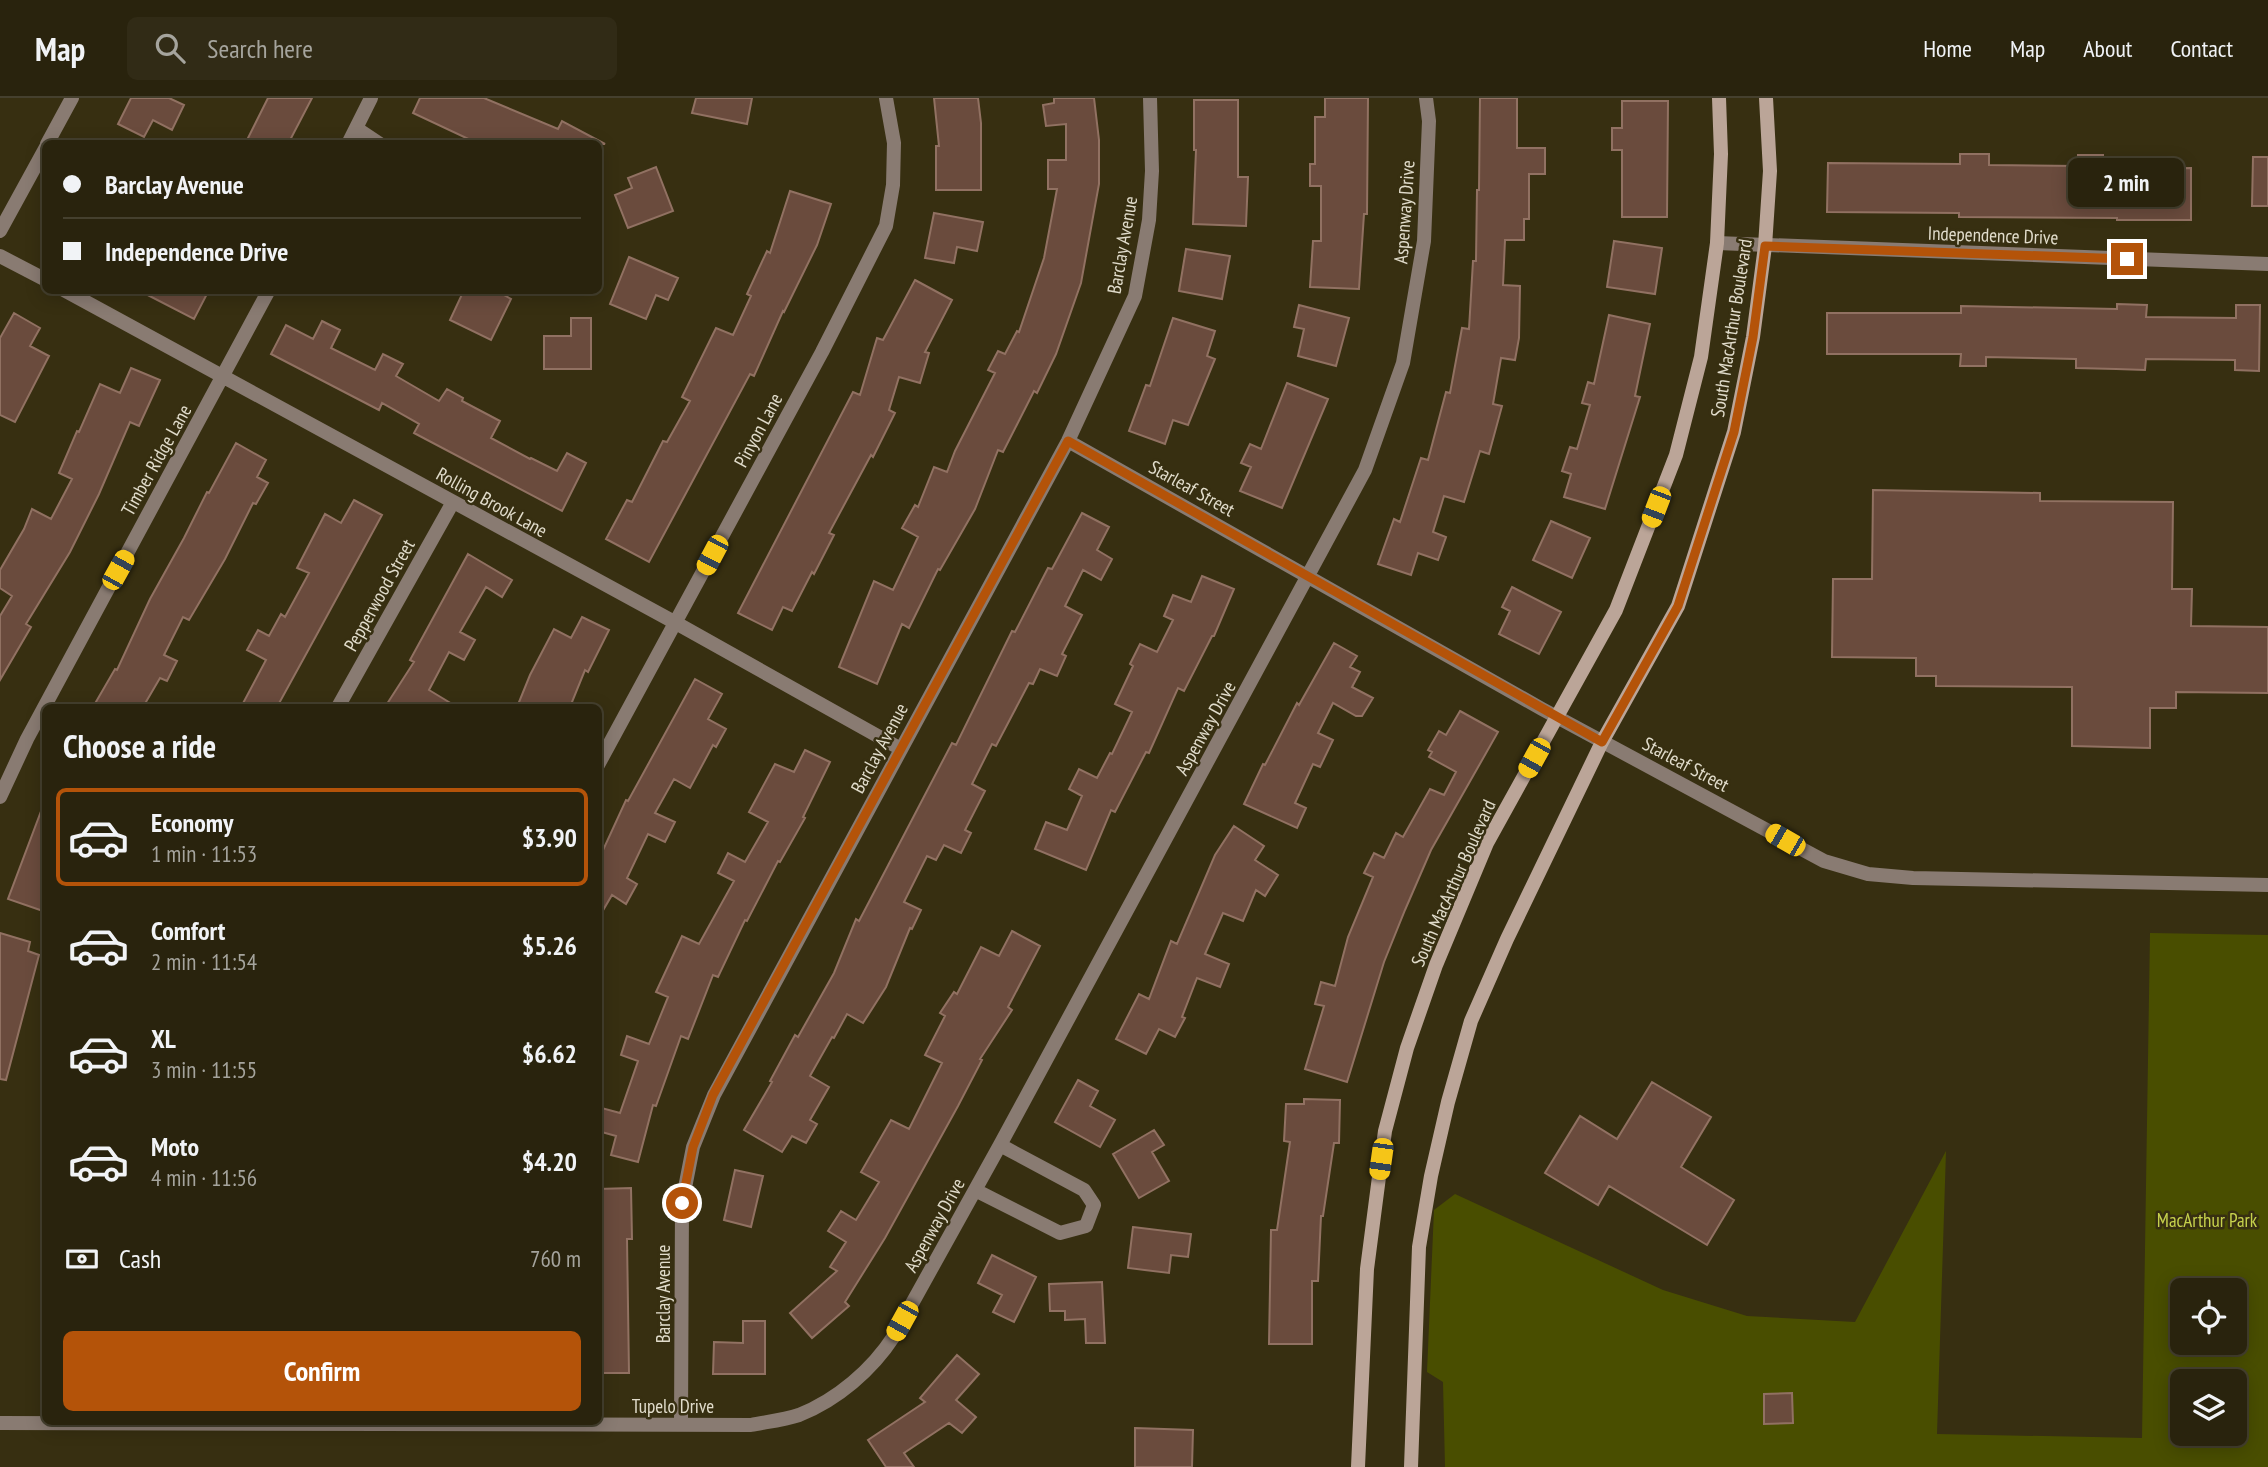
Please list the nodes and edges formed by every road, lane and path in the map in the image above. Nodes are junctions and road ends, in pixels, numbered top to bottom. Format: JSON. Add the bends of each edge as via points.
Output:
{"nodes":[{"id":1,"x":72,"y":98,"type":"edge"},
{"id":2,"x":371,"y":98,"type":"edge"},
{"id":3,"x":886,"y":98,"type":"edge"},
{"id":4,"x":1150,"y":98,"type":"edge"},
{"id":5,"x":1426,"y":98,"type":"edge"},
{"id":6,"x":1719,"y":98,"type":"edge"},
{"id":7,"x":1766,"y":98,"type":"edge"},
{"id":8,"x":356,"y":128,"type":"junction"},
{"id":9,"x":49,"y":140,"type":"edge"},
{"id":10,"x":350,"y":140,"type":"edge"},
{"id":11,"x":374,"y":140,"type":"edge"},
{"id":12,"x":42,"y":152,"type":"edge"},
{"id":13,"x":0,"y":231,"type":"edge"},
{"id":14,"x":1717,"y":243,"type":"junction"},
{"id":15,"x":1765,"y":246,"type":"junction"},
{"id":16,"x":0,"y":256,"type":"edge"},
{"id":17,"x":2268,"y":264,"type":"edge"},
{"id":18,"x":42,"y":279,"type":"edge"},
{"id":19,"x":71,"y":294,"type":"edge"},
{"id":20,"x":267,"y":294,"type":"edge"},
{"id":21,"x":223,"y":377,"type":"junction"},
{"id":22,"x":1068,"y":441,"type":"junction"},
{"id":23,"x":453,"y":502,"type":"junction"},
{"id":24,"x":1309,"y":576,"type":"junction"},
{"id":25,"x":676,"y":623,"type":"junction"},
{"id":26,"x":46,"y":704,"type":"edge"},
{"id":27,"x":340,"y":704,"type":"edge"},
{"id":28,"x":42,"y":711,"type":"edge"},
{"id":29,"x":1556,"y":716,"type":"junction"},
{"id":30,"x":1602,"y":742,"type":"junction"},
{"id":31,"x":901,"y":749,"type":"junction"},
{"id":32,"x":602,"y":758,"type":"edge"},
{"id":33,"x":0,"y":797,"type":"edge"},
{"id":34,"x":2268,"y":885,"type":"edge"},
{"id":35,"x":1000,"y":1145,"type":"junction"},
{"id":36,"x":975,"y":1190,"type":"junction"},
{"id":37,"x":894,"y":1336,"type":"joint"},
{"id":38,"x":0,"y":1423,"type":"edge"},
{"id":39,"x":42,"y":1423,"type":"edge"},
{"id":40,"x":602,"y":1424,"type":"edge"},
{"id":41,"x":681,"y":1425,"type":"junction"},
{"id":42,"x":1358,"y":1467,"type":"edge"},
{"id":43,"x":1411,"y":1467,"type":"edge"}],
"edges":[{"from":1,"to":9,"type":"street"},
{"from":2,"to":8,"type":"street"},
{"from":3,"to":25,"type":"street","name":"Pinyon Lane","via":[[894,143],[886,226]]},
{"from":4,"to":22,"type":"street","name":"Barclay Avenue","via":[[1149,220],[1135,296]]},
{"from":5,"to":24,"type":"street","name":"Aspenway Drive","via":[[1424,242],[1403,363],[1365,470]]},
{"from":6,"to":14,"type":"main road","name":"South MacArthur Boulevard"},
{"from":7,"to":15,"type":"main road","name":"South MacArthur Boulevard","via":[[1770,171]]},
{"from":8,"to":10,"type":"street"},
{"from":8,"to":11,"type":"street"},
{"from":12,"to":13,"type":"street"},
{"from":14,"to":15,"type":"street","name":"Independence Drive"},
{"from":14,"to":29,"type":"main road","name":"South MacArthur Boulevard","via":[[1702,357],[1676,455],[1616,610]]},
{"from":15,"to":17,"type":"street","name":"Independence Drive"},
{"from":15,"to":30,"type":"main road","name":"South MacArthur Boulevard","via":[[1734,432],[1678,606]]},
{"from":16,"to":18,"type":"street"},
{"from":19,"to":21,"type":"street","name":"Rolling Brook Lane"},
{"from":20,"to":21,"type":"street","name":"Timber Ridge Lane"},
{"from":21,"to":23,"type":"street","name":"Rolling Brook Lane"},
{"from":21,"to":26,"type":"street","name":"Timber Ridge Lane"},
{"from":22,"to":24,"type":"street","name":"Starleaf Street"},
{"from":22,"to":31,"type":"street","name":"Barclay Avenue"},
{"from":23,"to":25,"type":"street","name":"Rolling Brook Lane"},
{"from":23,"to":27,"type":"street","name":"Pepperwood Street"},
{"from":24,"to":29,"type":"street","name":"Starleaf Street"},
{"from":24,"to":35,"type":"street","name":"Aspenway Drive"},
{"from":25,"to":31,"type":"street","name":"Rolling Brook Lane"},
{"from":25,"to":32,"type":"street","name":"Pinyon Lane"},
{"from":28,"to":33,"type":"street","name":"Timber Ridge Lane"},
{"from":29,"to":30,"type":"street","name":"Starleaf Street"},
{"from":29,"to":42,"type":"main road","name":"South MacArthur Boulevard","via":[[1487,843],[1436,965],[1385,1131],[1367,1269]]},
{"from":30,"to":34,"type":"street","name":"Starleaf Street","via":[[1824,861],[1868,874]]},
{"from":30,"to":43,"type":"main road","name":"South MacArthur Boulevard","via":[[1471,1021],[1448,1102],[1419,1247]]},
{"from":31,"to":41,"type":"street","name":"Barclay Avenue","via":[[713,1095],[693,1147],[682,1203]]},
{"from":35,"to":36,"type":"street","name":"Aspenway Drive"},
{"from":35,"to":36,"type":"street","via":[[1084,1190],[1094,1205],[1086,1226],[1060,1233]]},
{"from":36,"to":37,"type":"street","name":"Aspenway Drive"},
{"from":37,"to":41,"type":"street","name":"Tupelo Drive","via":[[881,1357],[858,1379],[799,1414],[751,1425]]},
{"from":38,"to":39,"type":"street","name":"Tupelo Drive"},
{"from":40,"to":41,"type":"street","name":"Tupelo Drive"}]}
